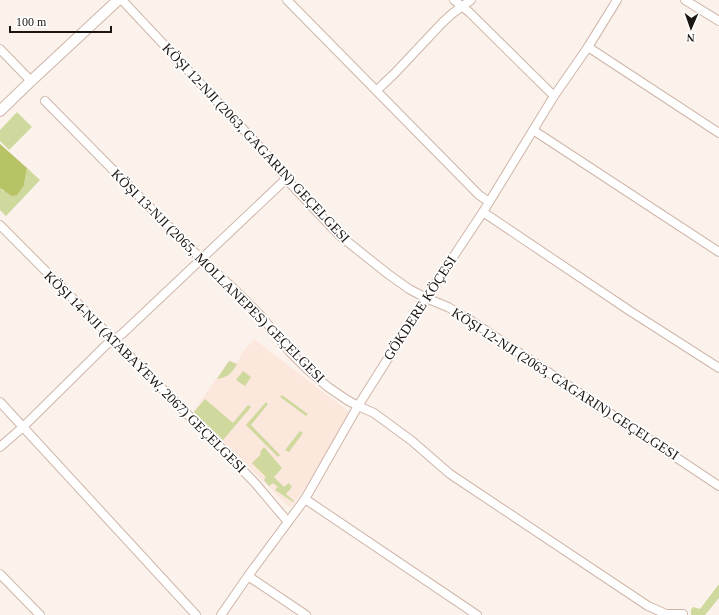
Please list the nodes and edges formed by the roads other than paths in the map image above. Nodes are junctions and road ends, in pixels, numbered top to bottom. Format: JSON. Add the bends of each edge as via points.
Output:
{"nodes":[{"id":1,"x":118,"y":0,"type":"edge"},
{"id":2,"x":122,"y":0,"type":"edge"},
{"id":3,"x":287,"y":0,"type":"edge"},
{"id":4,"x":454,"y":0,"type":"edge"},
{"id":5,"x":471,"y":0,"type":"edge"},
{"id":6,"x":617,"y":0,"type":"edge"},
{"id":7,"x":685,"y":0,"type":"edge"},
{"id":8,"x":462,"y":7,"type":"junction"},
{"id":9,"x":719,"y":21,"type":"edge"},
{"id":10,"x":588,"y":47,"type":"junction"},
{"id":11,"x":0,"y":49,"type":"edge"},
{"id":12,"x":31,"y":81,"type":"junction"},
{"id":13,"x":377,"y":90,"type":"junction"},
{"id":14,"x":554,"y":96,"type":"junction"},
{"id":15,"x":45,"y":101,"type":"dead end"},
{"id":16,"x":0,"y":111,"type":"edge"},
{"id":17,"x":533,"y":130,"type":"junction"},
{"id":18,"x":719,"y":133,"type":"edge"},
{"id":19,"x":286,"y":179,"type":"junction"},
{"id":20,"x":489,"y":202,"type":"junction"},
{"id":21,"x":483,"y":212,"type":"junction"},
{"id":22,"x":0,"y":225,"type":"edge"},
{"id":23,"x":719,"y":252,"type":"edge"},
{"id":24,"x":201,"y":259,"type":"junction"},
{"id":25,"x":426,"y":298,"type":"junction"},
{"id":26,"x":114,"y":340,"type":"junction"},
{"id":27,"x":719,"y":368,"type":"edge"},
{"id":28,"x":0,"y":402,"type":"edge"},
{"id":29,"x":358,"y":406,"type":"junction"},
{"id":30,"x":23,"y":427,"type":"junction"},
{"id":31,"x":0,"y":447,"type":"edge"},
{"id":32,"x":719,"y":486,"type":"edge"},
{"id":33,"x":305,"y":499,"type":"junction"},
{"id":34,"x":288,"y":522,"type":"junction"},
{"id":35,"x":0,"y":574,"type":"edge"},
{"id":36,"x":248,"y":576,"type":"junction"},
{"id":37,"x":683,"y":614,"type":"dead end"},
{"id":38,"x":40,"y":615,"type":"edge"},
{"id":39,"x":196,"y":615,"type":"edge"},
{"id":40,"x":221,"y":615,"type":"edge"},
{"id":41,"x":306,"y":615,"type":"edge"},
{"id":42,"x":477,"y":615,"type":"edge"}],
"edges":[{"from":1,"to":12,"type":"main road"},
{"from":2,"to":19,"type":"street","name":"KÖŞI 12-NJI (2063, GAGARIN) GEÇELGESI","via":[[259,146]]},
{"from":3,"to":13,"type":"street"},
{"from":4,"to":8,"type":"street"},
{"from":5,"to":8,"type":"street"},
{"from":6,"to":10,"type":"street","name":"GÖKDERE KÖÇESI"},
{"from":7,"to":9,"type":"street"},
{"from":8,"to":13,"type":"street","via":[[443,22]]},
{"from":8,"to":14,"type":"street"},
{"from":10,"to":14,"type":"street","name":"GÖKDERE KÖÇESI"},
{"from":10,"to":18,"type":"street"},
{"from":11,"to":12,"type":"street"},
{"from":12,"to":16,"type":"main road"},
{"from":13,"to":20,"type":"street","via":[[479,195]]},
{"from":14,"to":17,"type":"street","name":"GÖKDERE KÖÇESI"},
{"from":15,"to":24,"type":"street","name":"KÖŞI 13-NJI (2065, MOLLANEPES) GEÇELGESI"},
{"from":17,"to":20,"type":"street","name":"GÖKDERE KÖÇESI"},
{"from":17,"to":23,"type":"street"},
{"from":19,"to":24,"type":"street"},
{"from":19,"to":25,"type":"street","name":"KÖŞI 12-NJI (2063, GAGARIN) GEÇELGESI","via":[[339,235],[409,289]]},
{"from":20,"to":21,"type":"street","name":"GÖKDERE KÖÇESI"},
{"from":21,"to":25,"type":"street","name":"GÖKDERE KÖÇESI"},
{"from":21,"to":27,"type":"street"},
{"from":22,"to":26,"type":"street","name":"KÖŞI 14-NJI (ATABAÝEW, 2067) GEÇELGESI"},
{"from":24,"to":26,"type":"street"},
{"from":24,"to":29,"type":"street","name":"KÖŞI 13-NJI (2065, MOLLANEPES) GEÇELGESI","via":[[262,317],[307,369],[328,387]]},
{"from":25,"to":29,"type":"street","name":"GÖKDERE KÖÇESI"},
{"from":25,"to":32,"type":"street","name":"KÖŞI 12-NJI (2063, GAGARIN) GEÇELGESI","via":[[470,320]]},
{"from":26,"to":30,"type":"street"},
{"from":26,"to":34,"type":"street","name":"KÖŞI 14-NJI (ATABAÝEW, 2067) GEÇELGESI","via":[[255,483]]},
{"from":28,"to":30,"type":"street"},
{"from":29,"to":33,"type":"street","name":"GÖKDERE KÖÇESI"},
{"from":29,"to":37,"type":"street","name":"KÖŞI 13-NJI (2065, MOLLANEPES) GEÇELGESI","via":[[374,413],[412,441],[450,474],[648,606],[666,614]]},
{"from":30,"to":31,"type":"street"},
{"from":30,"to":39,"type":"street"},
{"from":33,"to":34,"type":"street","name":"GÖKDERE KÖÇESI"},
{"from":33,"to":42,"type":"street"},
{"from":34,"to":36,"type":"street","name":"GÖKDERE KÖÇESI"},
{"from":35,"to":38,"type":"street"},
{"from":36,"to":40,"type":"street","name":"GÖKDERE KÖÇESI"},
{"from":36,"to":41,"type":"street"}]}
